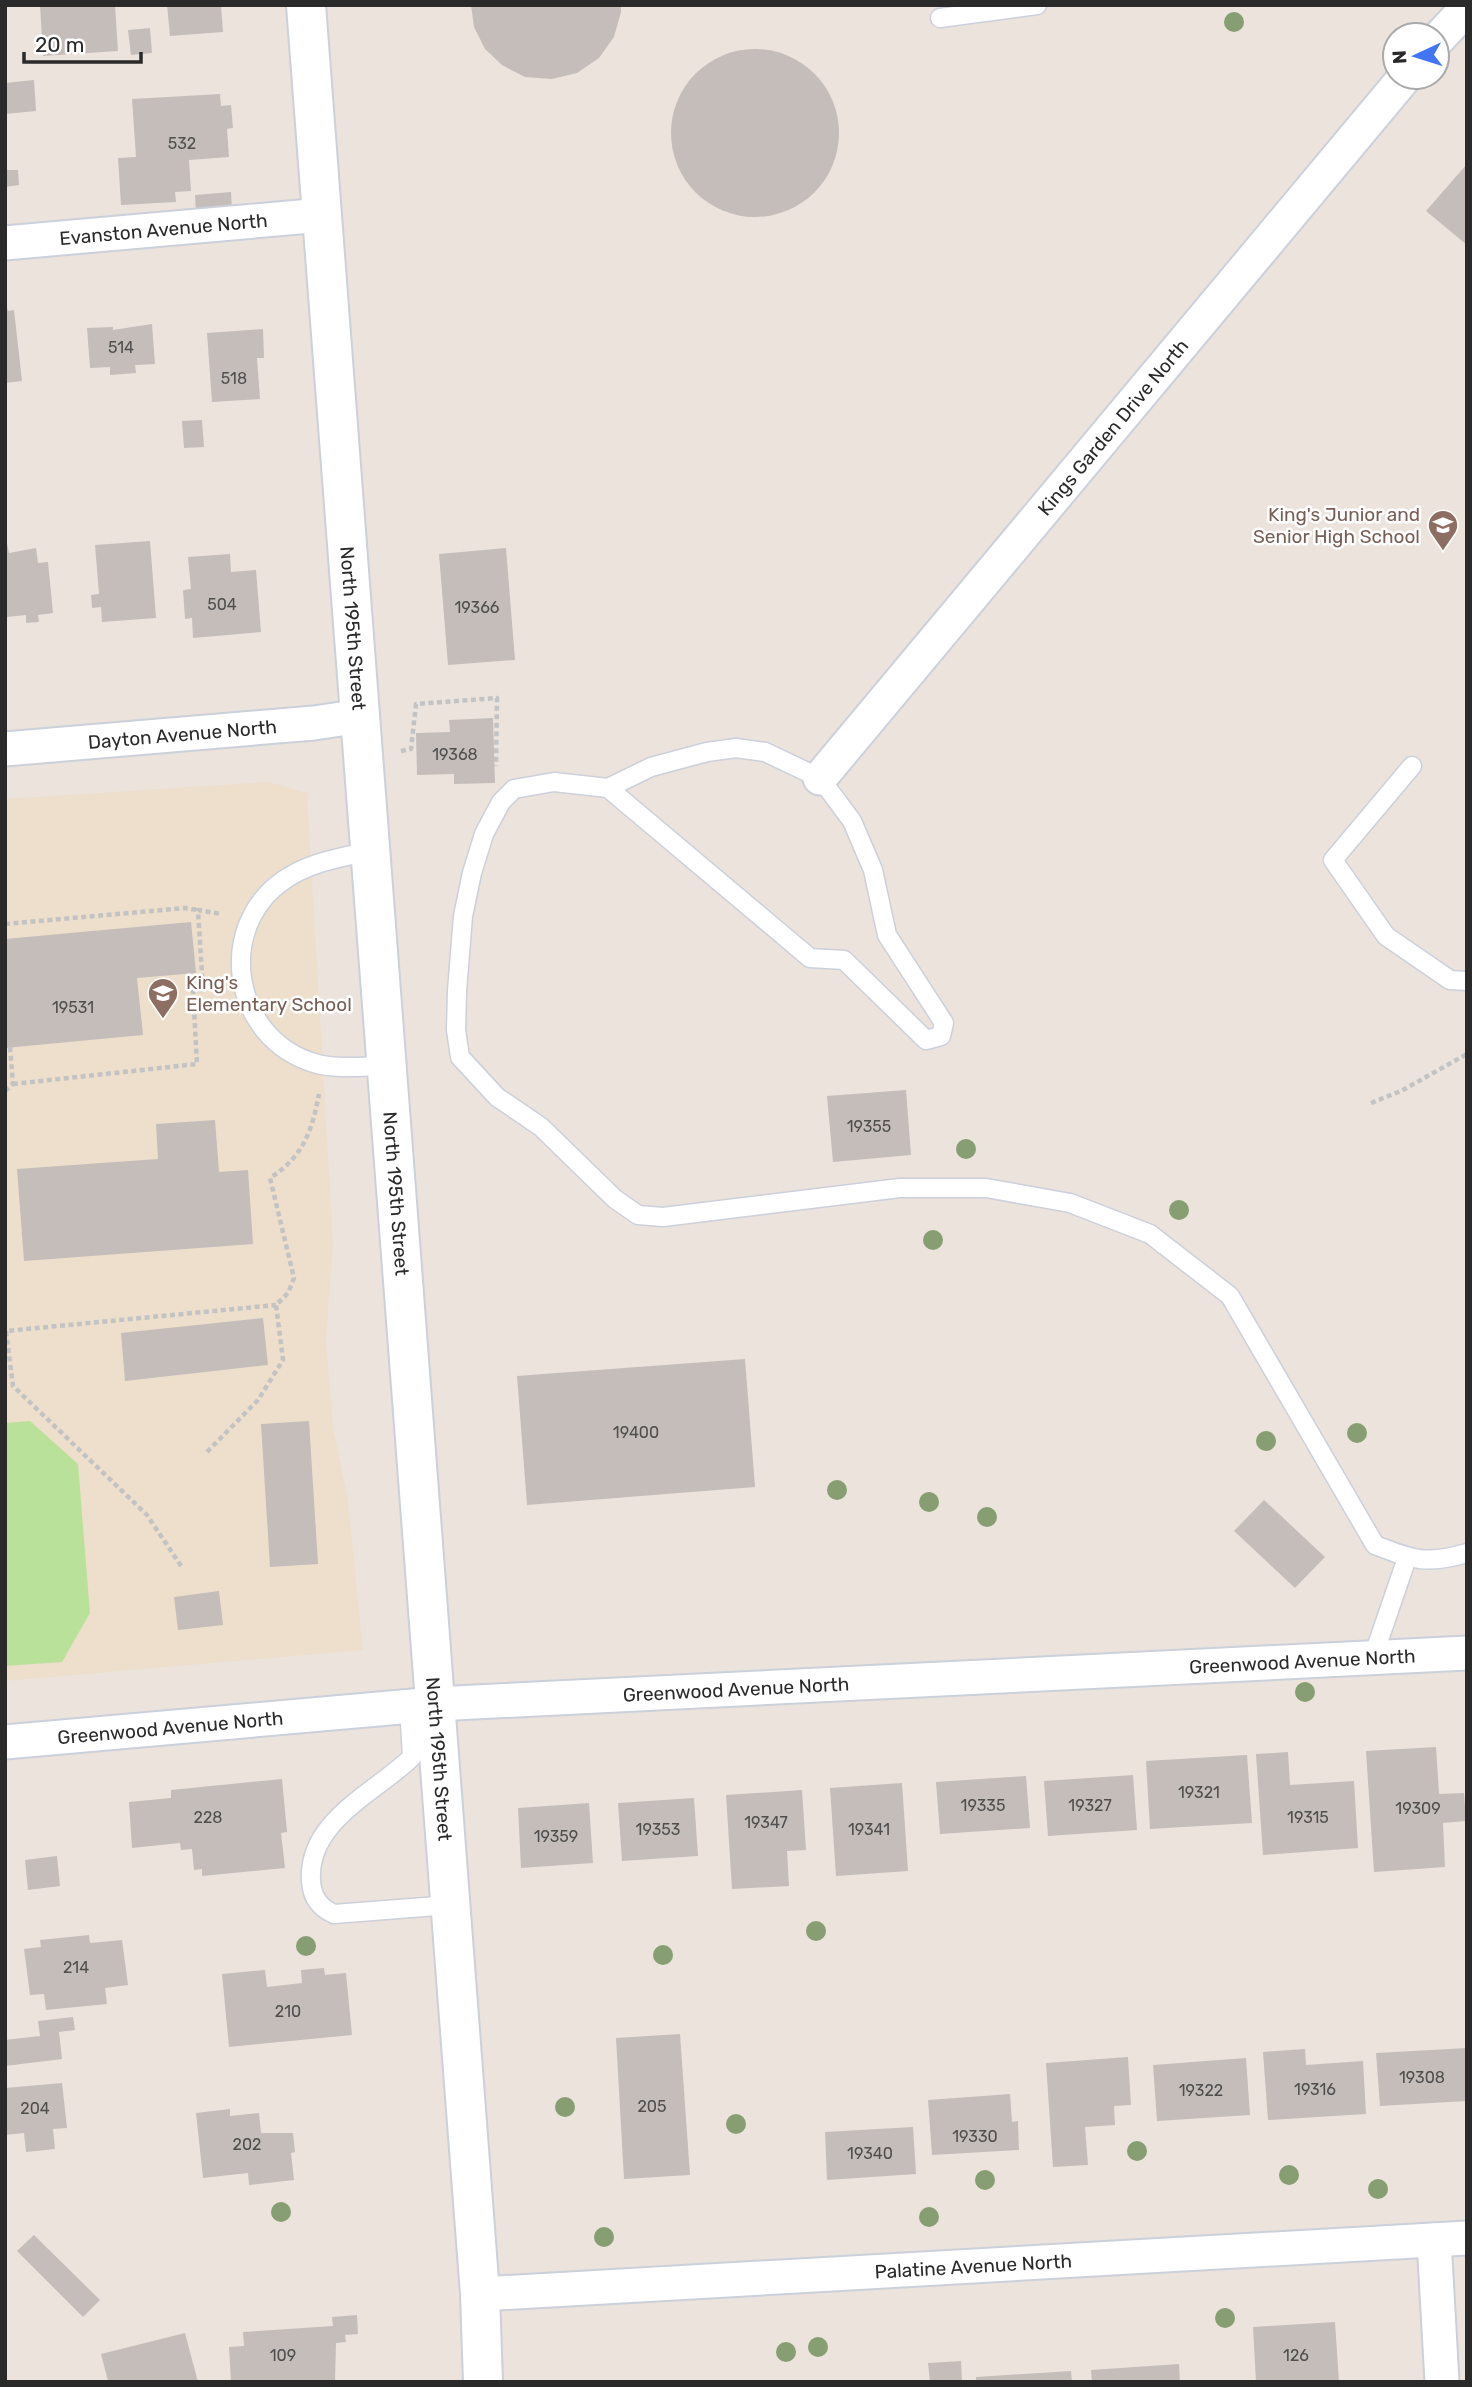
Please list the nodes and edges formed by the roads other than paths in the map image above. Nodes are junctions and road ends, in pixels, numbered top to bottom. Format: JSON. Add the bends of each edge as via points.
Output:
{"nodes":[{"id":1,"x":306,"y":5,"type":"edge"},
{"id":2,"x":1037,"y":5,"type":"edge"},
{"id":3,"x":1467,"y":8,"type":"edge"},
{"id":4,"x":940,"y":18,"type":"dead end"},
{"id":5,"x":1451,"y":25,"type":"edge"},
{"id":6,"x":1393,"y":91,"type":"edge"},
{"id":7,"x":322,"y":215,"type":"junction"},
{"id":8,"x":5,"y":243,"type":"edge"},
{"id":9,"x":361,"y":716,"type":"junction"},
{"id":10,"x":5,"y":749,"type":"edge"},
{"id":11,"x":1412,"y":766,"type":"dead end"},
{"id":12,"x":820,"y":778,"type":"junction"},
{"id":13,"x":608,"y":788,"type":"junction"},
{"id":14,"x":369,"y":851,"type":"junction"},
{"id":15,"x":1467,"y":981,"type":"edge"},
{"id":16,"x":389,"y":1066,"type":"junction"},
{"id":17,"x":1467,"y":1552,"type":"edge"},
{"id":18,"x":1407,"y":1558,"type":"junction"},
{"id":19,"x":1467,"y":1653,"type":"edge"},
{"id":20,"x":1373,"y":1657,"type":"junction"},
{"id":21,"x":422,"y":1705,"type":"junction"},
{"id":22,"x":5,"y":1742,"type":"edge"},
{"id":23,"x":450,"y":1905,"type":"junction"},
{"id":24,"x":1467,"y":2238,"type":"edge"},
{"id":25,"x":1434,"y":2240,"type":"junction"},
{"id":26,"x":480,"y":2294,"type":"junction"},
{"id":27,"x":483,"y":2382,"type":"edge"},
{"id":28,"x":1442,"y":2382,"type":"edge"}],
"edges":[{"from":1,"to":7,"type":"street","name":"North 195th Street"},
{"from":2,"to":4,"type":"lane"},
{"from":3,"to":5,"type":"street"},
{"from":6,"to":12,"type":"street","name":"Kings Garden Drive North"},
{"from":7,"to":8,"type":"street","name":"Evanston Avenue North"},
{"from":7,"to":9,"type":"street","name":"North 195th Street"},
{"from":9,"to":10,"type":"street","name":"Dayton Avenue North"},
{"from":9,"to":14,"type":"street","name":"North 195th Street"},
{"from":11,"to":15,"type":"lane","via":[[1333,860],[1386,936],[1450,980]]},
{"from":12,"to":13,"type":"lane","via":[[765,752],[736,748],[651,767]]},
{"from":12,"to":13,"type":"lane","via":[[852,821],[873,870],[887,935],[944,1023],[941,1036],[933,1040],[926,1040],[844,960],[810,958]]},
{"from":13,"to":18,"type":"lane","via":[[554,782],[514,789],[501,803],[477,852],[463,916],[457,1004],[460,1057],[497,1097],[541,1127],[615,1199],[638,1215],[663,1217],[900,1188],[986,1188],[1070,1203],[1150,1234],[1230,1296],[1375,1545]]},
{"from":14,"to":16,"type":"street","name":"North 195th Street"},
{"from":14,"to":16,"type":"lane","via":[[312,864],[283,881],[251,920],[240,957],[249,1006],[264,1027],[302,1059],[325,1066]]},
{"from":16,"to":21,"type":"street","name":"North 195th Street"},
{"from":17,"to":18,"type":"lane","via":[[1436,1562]]},
{"from":18,"to":20,"type":"lane"},
{"from":19,"to":20,"type":"street","name":"Greenwood Avenue North"},
{"from":20,"to":21,"type":"street","name":"Greenwood Avenue North"},
{"from":21,"to":22,"type":"street","name":"Greenwood Avenue North"},
{"from":21,"to":23,"type":"street","name":"North 195th Street"},
{"from":21,"to":23,"type":"lane","via":[[412,1757],[333,1823],[315,1847],[312,1886],[316,1900],[334,1914]]},
{"from":23,"to":26,"type":"street","name":"North 195th Street"},
{"from":24,"to":25,"type":"street","name":"Palatine Avenue North"},
{"from":25,"to":26,"type":"street","name":"Palatine Avenue North"},
{"from":25,"to":28,"type":"street"},
{"from":26,"to":27,"type":"street","name":"North 195th Street"}]}
